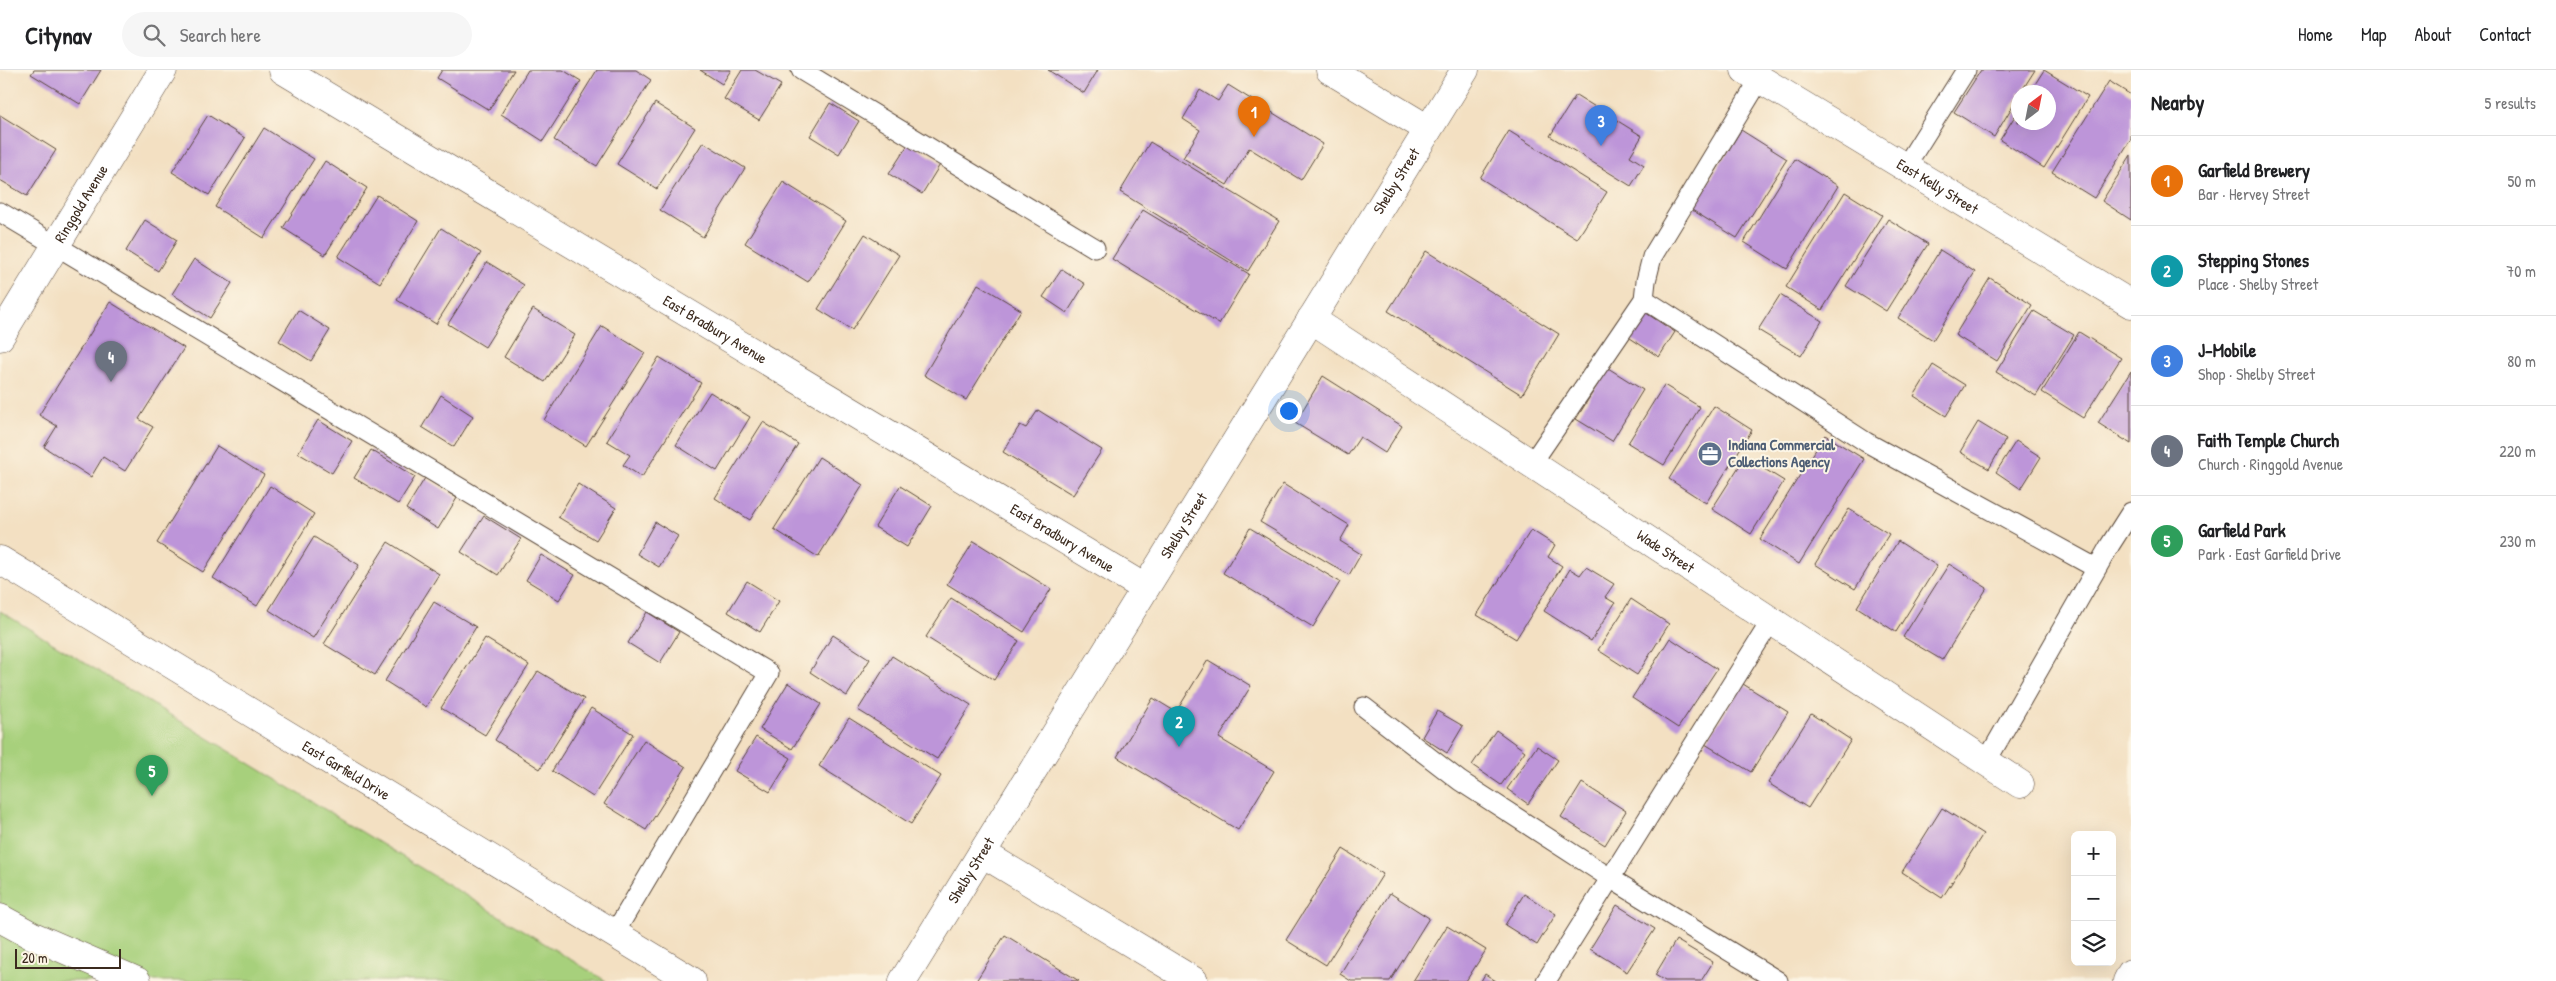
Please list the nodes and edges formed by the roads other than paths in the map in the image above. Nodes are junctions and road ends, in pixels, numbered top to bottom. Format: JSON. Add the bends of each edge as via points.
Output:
{"nodes":[{"id":1,"x":164,"y":70,"type":"edge"},
{"id":2,"x":284,"y":70,"type":"edge"},
{"id":3,"x":801,"y":70,"type":"edge"},
{"id":4,"x":1330,"y":70,"type":"edge"},
{"id":5,"x":1465,"y":70,"type":"edge"},
{"id":6,"x":1966,"y":70,"type":"edge"},
{"id":7,"x":1752,"y":75,"type":"edge"},
{"id":8,"x":1428,"y":129,"type":"junction"},
{"id":9,"x":1905,"y":167,"type":"junction"},
{"id":10,"x":0,"y":212,"type":"edge"},
{"id":11,"x":56,"y":246,"type":"junction"},
{"id":12,"x":1095,"y":248,"type":"dead end"},
{"id":13,"x":1644,"y":299,"type":"junction"},
{"id":14,"x":2131,"y":304,"type":"edge"},
{"id":15,"x":1311,"y":319,"type":"junction"},
{"id":16,"x":0,"y":338,"type":"edge"},
{"id":17,"x":1532,"y":463,"type":"junction"},
{"id":18,"x":2131,"y":512,"type":"edge"},
{"id":19,"x":0,"y":560,"type":"edge"},
{"id":20,"x":2096,"y":568,"type":"junction"},
{"id":21,"x":1145,"y":588,"type":"junction"},
{"id":22,"x":1771,"y":621,"type":"junction"},
{"id":23,"x":1364,"y":707,"type":"dead end"},
{"id":24,"x":1986,"y":762,"type":"junction"},
{"id":25,"x":2020,"y":784,"type":"dead end"},
{"id":26,"x":982,"y":853,"type":"junction"},
{"id":27,"x":1610,"y":878,"type":"junction"},
{"id":28,"x":0,"y":918,"type":"edge"},
{"id":29,"x":614,"y":934,"type":"junction"},
{"id":30,"x":2131,"y":973,"type":"edge"},
{"id":31,"x":137,"y":981,"type":"edge"},
{"id":32,"x":692,"y":981,"type":"edge"},
{"id":33,"x":903,"y":981,"type":"edge"},
{"id":34,"x":1194,"y":981,"type":"edge"},
{"id":35,"x":1546,"y":981,"type":"edge"},
{"id":36,"x":1778,"y":981,"type":"edge"},
{"id":37,"x":2127,"y":981,"type":"edge"}],
"edges":[{"from":1,"to":11,"type":"main road","name":"Ringgold Avenue"},
{"from":2,"to":21,"type":"main road","name":"East Bradbury Avenue"},
{"from":3,"to":12,"type":"lane"},
{"from":4,"to":8,"type":"main road"},
{"from":5,"to":8,"type":"main road","name":"Shelby Street"},
{"from":6,"to":9,"type":"lane"},
{"from":7,"to":9,"type":"main road","name":"East Kelly Street"},
{"from":7,"to":13,"type":"lane","via":[[1652,257]]},
{"from":8,"to":15,"type":"main road","name":"Shelby Street"},
{"from":9,"to":14,"type":"main road","name":"East Kelly Street"},
{"from":10,"to":11,"type":"lane"},
{"from":11,"to":16,"type":"main road","name":"Ringgold Avenue"},
{"from":11,"to":29,"type":"lane","via":[[769,673]]},
{"from":13,"to":17,"type":"lane"},
{"from":13,"to":20,"type":"lane","via":[[1866,442]]},
{"from":15,"to":17,"type":"main road","name":"Wade Street"},
{"from":15,"to":21,"type":"main road","name":"Shelby Street"},
{"from":17,"to":22,"type":"main road","name":"Wade Street"},
{"from":18,"to":20,"type":"lane"},
{"from":19,"to":29,"type":"main road","name":"East Garfield Drive"},
{"from":20,"to":24,"type":"lane"},
{"from":21,"to":26,"type":"main road","name":"Shelby Street"},
{"from":22,"to":24,"type":"main road","name":"Wade Street"},
{"from":22,"to":27,"type":"lane"},
{"from":23,"to":27,"type":"lane","via":[[1460,781]]},
{"from":24,"to":25,"type":"main road","name":"Wade Street"},
{"from":26,"to":33,"type":"main road","name":"Shelby Street"},
{"from":26,"to":34,"type":"main road"},
{"from":27,"to":35,"type":"lane"},
{"from":27,"to":36,"type":"lane"},
{"from":28,"to":31,"type":"main road"},
{"from":29,"to":32,"type":"main road","name":"East Garfield Drive"},
{"from":30,"to":37,"type":"main road"}]}
